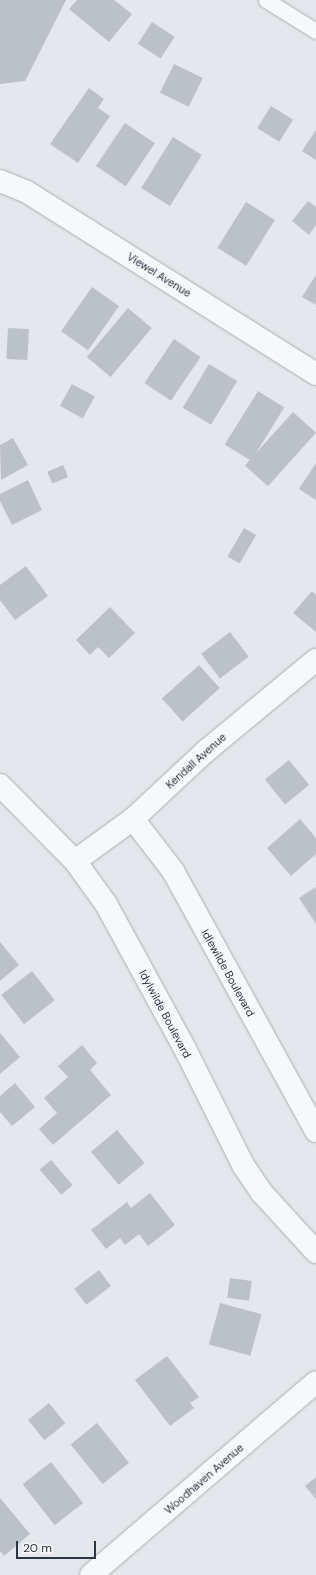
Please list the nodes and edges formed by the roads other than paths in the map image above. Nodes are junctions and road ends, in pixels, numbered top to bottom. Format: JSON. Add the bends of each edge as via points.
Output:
{"nodes":[{"id":1,"x":266,"y":0,"type":"edge"},
{"id":2,"x":316,"y":31,"type":"edge"},
{"id":3,"x":0,"y":181,"type":"edge"},
{"id":4,"x":316,"y":374,"type":"edge"},
{"id":5,"x":316,"y":660,"type":"edge"},
{"id":6,"x":0,"y":785,"type":"edge"},
{"id":7,"x":133,"y":819,"type":"junction"},
{"id":8,"x":75,"y":861,"type":"junction"},
{"id":9,"x":316,"y":1131,"type":"edge"},
{"id":10,"x":316,"y":1252,"type":"edge"},
{"id":11,"x":316,"y":1382,"type":"edge"},
{"id":12,"x":91,"y":1575,"type":"edge"}],
"edges":[{"from":1,"to":2,"type":"lane"},
{"from":3,"to":4,"type":"street","name":"Viewel Avenue","via":[[27,192]]},
{"from":5,"to":7,"type":"street","name":"Kendall Avenue","via":[[206,751]]},
{"from":6,"to":8,"type":"street","name":"Idylwilde Boulevard"},
{"from":7,"to":8,"type":"street","name":"Kendall Avenue"},
{"from":7,"to":9,"type":"street","name":"Idlewilde Boulevard","via":[[173,871]]},
{"from":8,"to":10,"type":"street","name":"Idylwilde Boulevard","via":[[114,918],[185,1049],[242,1165],[262,1193]]},
{"from":11,"to":12,"type":"street","name":"Woodhaven Avenue"}]}
